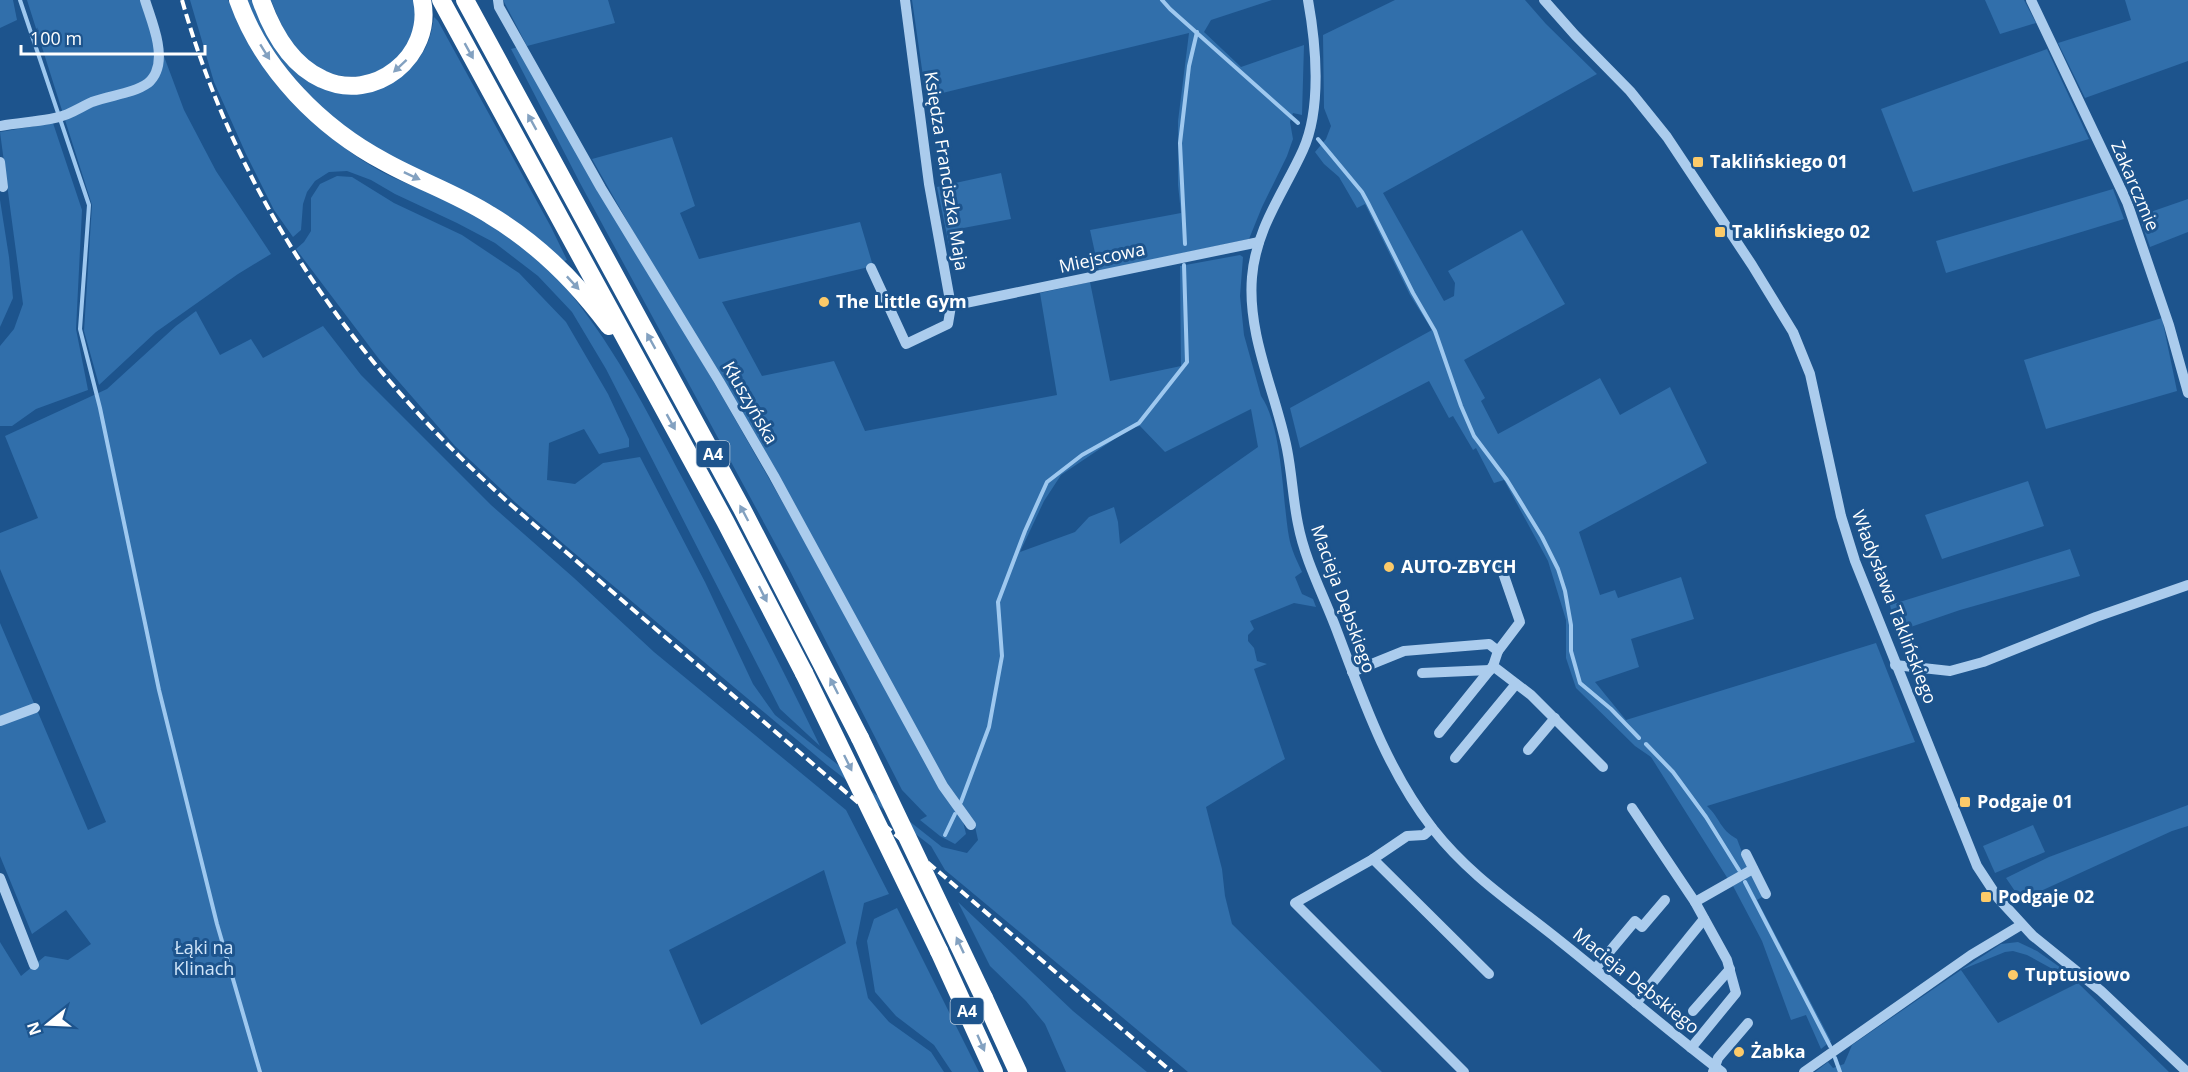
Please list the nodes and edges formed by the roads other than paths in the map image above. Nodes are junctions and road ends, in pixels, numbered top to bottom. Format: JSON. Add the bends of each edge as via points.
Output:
{"nodes":[{"id":1,"x":146,"y":0,"type":"edge"},
{"id":2,"x":238,"y":0,"type":"edge"},
{"id":3,"x":261,"y":0,"type":"edge"},
{"id":4,"x":422,"y":0,"type":"edge"},
{"id":5,"x":441,"y":0,"type":"edge"},
{"id":6,"x":465,"y":0,"type":"edge"},
{"id":7,"x":498,"y":0,"type":"edge"},
{"id":8,"x":904,"y":0,"type":"edge"},
{"id":9,"x":1308,"y":0,"type":"edge"},
{"id":10,"x":1544,"y":0,"type":"edge"},
{"id":11,"x":2031,"y":0,"type":"edge"},
{"id":12,"x":0,"y":126,"type":"edge"},
{"id":13,"x":0,"y":162,"type":"edge"},
{"id":14,"x":3,"y":187,"type":"dead end"},
{"id":15,"x":1259,"y":242,"type":"junction"},
{"id":16,"x":871,"y":268,"type":"dead end"},
{"id":17,"x":951,"y":306,"type":"junction"},
{"id":18,"x":643,"y":371,"type":"junction"},
{"id":19,"x":2188,"y":393,"type":"edge"},
{"id":20,"x":1501,"y":567,"type":"dead end"},
{"id":21,"x":2188,"y":585,"type":"edge"},
{"id":22,"x":1498,"y":651,"type":"junction"},
{"id":23,"x":1895,"y":665,"type":"junction"},
{"id":24,"x":1492,"y":668,"type":"junction"},
{"id":25,"x":1352,"y":672,"type":"junction"},
{"id":26,"x":1422,"y":673,"type":"dead end"},
{"id":27,"x":1516,"y":684,"type":"junction"},
{"id":28,"x":35,"y":708,"type":"dead end"},
{"id":29,"x":1554,"y":718,"type":"junction"},
{"id":30,"x":0,"y":721,"type":"edge"},
{"id":31,"x":1439,"y":734,"type":"dead end"},
{"id":32,"x":1528,"y":750,"type":"dead end"},
{"id":33,"x":1455,"y":758,"type":"dead end"},
{"id":34,"x":1603,"y":767,"type":"dead end"},
{"id":35,"x":1632,"y":808,"type":"dead end"},
{"id":36,"x":971,"y":825,"type":"dead end"},
{"id":37,"x":1432,"y":828,"type":"junction"},
{"id":38,"x":1746,"y":854,"type":"dead end"},
{"id":39,"x":1373,"y":859,"type":"junction"},
{"id":40,"x":1754,"y":869,"type":"junction"},
{"id":41,"x":0,"y":878,"type":"edge"},
{"id":42,"x":1766,"y":894,"type":"dead end"},
{"id":43,"x":1665,"y":900,"type":"dead end"},
{"id":44,"x":1695,"y":902,"type":"junction"},
{"id":45,"x":1704,"y":918,"type":"junction"},
{"id":46,"x":2021,"y":925,"type":"junction"},
{"id":47,"x":34,"y":965,"type":"dead end"},
{"id":48,"x":1595,"y":969,"type":"junction"},
{"id":49,"x":1730,"y":969,"type":"junction"},
{"id":50,"x":1489,"y":974,"type":"dead end"},
{"id":51,"x":1636,"y":1003,"type":"junction"},
{"id":52,"x":1693,"y":1011,"type":"dead end"},
{"id":53,"x":1748,"y":1023,"type":"dead end"},
{"id":54,"x":1691,"y":1048,"type":"junction"},
{"id":55,"x":1716,"y":1070,"type":"edge"},
{"id":56,"x":994,"y":1072,"type":"edge"},
{"id":57,"x":1018,"y":1072,"type":"edge"},
{"id":58,"x":1464,"y":1072,"type":"edge"},
{"id":59,"x":1804,"y":1072,"type":"edge"},
{"id":60,"x":2187,"y":1072,"type":"edge"}],
"edges":[{"from":1,"to":12,"type":"street","via":[[159,58],[150,82],[66,115]]},
{"from":2,"to":18,"type":"highway","one_way":true,"via":[[268,57],[319,116],[357,146],[490,215],[532,245],[573,283]]},
{"from":4,"to":3,"type":"highway","one_way":true,"via":[[420,40],[405,63],[394,73],[361,85],[322,79],[308,71],[282,42]]},
{"from":5,"to":18,"type":"highway","number":"A4","one_way":true},
{"from":57,"to":6,"type":"highway","number":"A4","one_way":true,"bridge":true,"via":[[860,738],[741,507]]},
{"from":7,"to":36,"type":"street","name":"Kłuszyńska","via":[[601,188],[774,476],[943,786]]},
{"from":8,"to":17,"type":"street","name":"Księdza Franciszka Maja","via":[[928,184]]},
{"from":9,"to":15,"type":"street","name":"Macieja Dębskiego","via":[[1314,54],[1312,116],[1304,149],[1272,207]]},
{"from":10,"to":23,"type":"street","name":"Władysława Taklińskiego","via":[[1630,91],[1667,137],[1793,332],[1813,384],[1845,529]]},
{"from":11,"to":19,"type":"street","name":"Zakarczmie","via":[[2127,202]]},
{"from":13,"to":14,"type":"street"},
{"from":15,"to":17,"type":"street","name":"Miejscowa"},
{"from":15,"to":25,"type":"street","name":"Macieja Dębskiego","via":[[1252,277],[1255,330],[1281,420],[1301,539]]},
{"from":16,"to":17,"type":"street","via":[[906,344],[948,324]]},
{"from":18,"to":56,"type":"highway","number":"A4","one_way":true,"bridge":true,"via":[[804,673]]},
{"from":20,"to":22,"type":"street","via":[[1520,622]]},
{"from":21,"to":23,"type":"street","via":[[1983,662],[1950,671]]},
{"from":22,"to":24,"type":"street"},
{"from":22,"to":25,"type":"street","via":[[1489,644],[1404,651]]},
{"from":23,"to":46,"type":"street","name":"Władysława Taklińskiego","via":[[1977,866]]},
{"from":24,"to":26,"type":"street"},
{"from":24,"to":27,"type":"street"},
{"from":24,"to":31,"type":"street"},
{"from":25,"to":37,"type":"street","name":"Macieja Dębskiego","via":[[1382,747]]},
{"from":27,"to":29,"type":"street"},
{"from":27,"to":33,"type":"street"},
{"from":28,"to":30,"type":"street"},
{"from":29,"to":32,"type":"street"},
{"from":29,"to":34,"type":"street"},
{"from":35,"to":44,"type":"street"},
{"from":37,"to":39,"type":"street","via":[[1424,835],[1407,836]]},
{"from":37,"to":48,"type":"street","name":"Macieja Dębskiego","via":[[1478,878]]},
{"from":38,"to":40,"type":"street"},
{"from":39,"to":50,"type":"street"},
{"from":39,"to":58,"type":"street","via":[[1295,903]]},
{"from":40,"to":42,"type":"street"},
{"from":40,"to":44,"type":"street"},
{"from":41,"to":47,"type":"street"},
{"from":43,"to":48,"type":"street","via":[[1642,927],[1635,921]]},
{"from":44,"to":45,"type":"street"},
{"from":45,"to":49,"type":"street"},
{"from":45,"to":51,"type":"street"},
{"from":46,"to":59,"type":"street","via":[[1971,955]]},
{"from":46,"to":60,"type":"street","name":"Władysława Taklińskiego","via":[[2101,991]]},
{"from":48,"to":51,"type":"street","name":"Macieja Dębskiego"},
{"from":49,"to":52,"type":"street"},
{"from":49,"to":54,"type":"street","via":[[1736,993]]},
{"from":51,"to":54,"type":"street","name":"Macieja Dębskiego"},
{"from":53,"to":55,"type":"street","via":[[1718,1058]]},
{"from":54,"to":55,"type":"street","name":"Macieja Dębskiego"}]}
